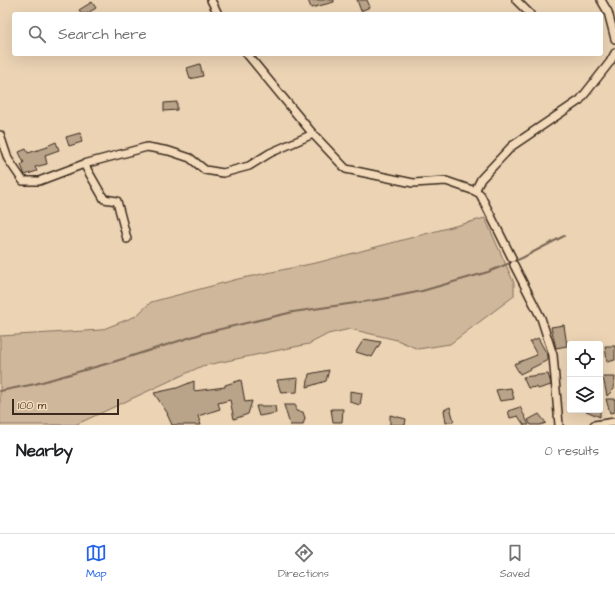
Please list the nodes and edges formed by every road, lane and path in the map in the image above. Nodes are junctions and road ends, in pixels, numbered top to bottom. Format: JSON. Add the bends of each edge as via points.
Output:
{"nodes":[{"id":1,"x":211,"y":0,"type":"edge"},
{"id":2,"x":516,"y":0,"type":"edge"},
{"id":3,"x":601,"y":0,"type":"edge"},
{"id":4,"x":217,"y":12,"type":"edge"},
{"id":5,"x":528,"y":12,"type":"edge"},
{"id":6,"x":615,"y":39,"type":"edge"},
{"id":7,"x":615,"y":53,"type":"edge"},
{"id":8,"x":249,"y":56,"type":"edge"},
{"id":9,"x":313,"y":134,"type":"junction"},
{"id":10,"x":0,"y":135,"type":"edge"},
{"id":11,"x":84,"y":164,"type":"junction"},
{"id":12,"x":475,"y":191,"type":"junction"},
{"id":13,"x":127,"y":239,"type":"dead end"},
{"id":14,"x":615,"y":422,"type":"edge"},
{"id":15,"x":559,"y":425,"type":"edge"},
{"id":16,"x":594,"y":425,"type":"edge"}],
"edges":[{"from":1,"to":4,"type":"street"},
{"from":2,"to":5,"type":"street"},
{"from":3,"to":6,"type":"street","via":[[608,12]]},
{"from":7,"to":12,"type":"street","via":[[580,100],[512,146],[481,178]]},
{"from":8,"to":9,"type":"street"},
{"from":9,"to":11,"type":"street","via":[[270,153],[249,166],[222,173],[205,170],[190,158],[147,147]]},
{"from":9,"to":12,"type":"street","via":[[346,169],[413,183],[446,182]]},
{"from":10,"to":11,"type":"street","via":[[8,159],[23,181],[39,181]]},
{"from":11,"to":13,"type":"street","via":[[104,199],[117,201]]},
{"from":12,"to":15,"type":"street","via":[[480,194],[541,318],[553,355]]},
{"from":14,"to":16,"type":"street"}]}
